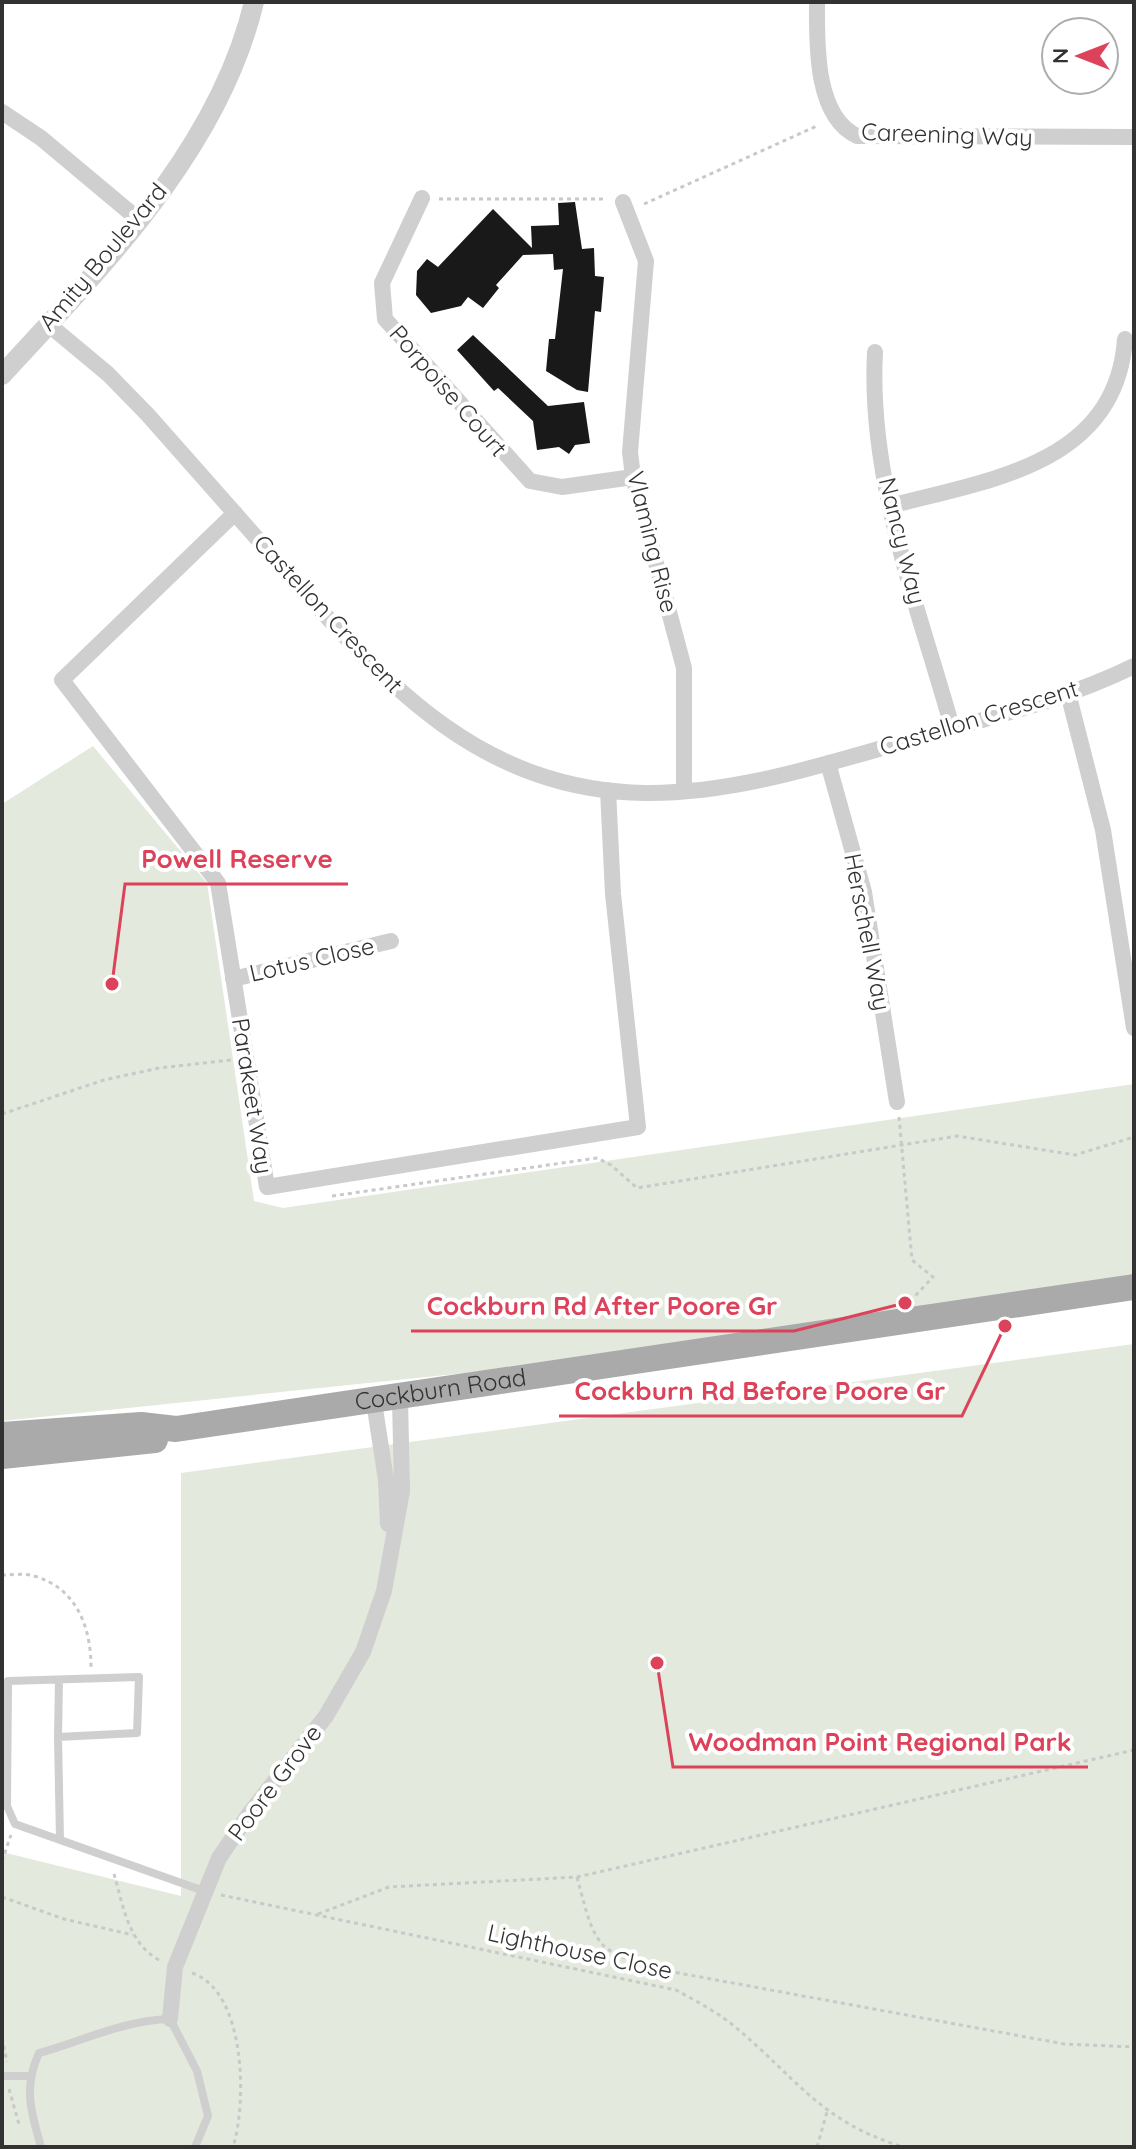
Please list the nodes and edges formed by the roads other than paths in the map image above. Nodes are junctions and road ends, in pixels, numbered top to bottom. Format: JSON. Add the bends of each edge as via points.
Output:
{"nodes":[{"id":1,"x":254,"y":2,"type":"edge"},
{"id":2,"x":817,"y":2,"type":"edge"},
{"id":3,"x":2,"y":112,"type":"edge"},
{"id":4,"x":1134,"y":137,"type":"edge"},
{"id":5,"x":422,"y":198,"type":"dead end"},
{"id":6,"x":623,"y":202,"type":"dead end"},
{"id":7,"x":139,"y":220,"type":"junction"},
{"id":8,"x":48,"y":324,"type":"junction"},
{"id":9,"x":1125,"y":339,"type":"dead end"},
{"id":10,"x":875,"y":352,"type":"dead end"},
{"id":11,"x":2,"y":375,"type":"edge"},
{"id":12,"x":633,"y":477,"type":"junction"},
{"id":13,"x":890,"y":506,"type":"junction"},
{"id":14,"x":235,"y":513,"type":"junction"},
{"id":15,"x":1134,"y":666,"type":"edge"},
{"id":16,"x":1068,"y":693,"type":"junction"},
{"id":17,"x":952,"y":727,"type":"junction"},
{"id":18,"x":828,"y":763,"type":"junction"},
{"id":19,"x":608,"y":790,"type":"junction"},
{"id":20,"x":684,"y":791,"type":"junction"},
{"id":21,"x":391,"y":941,"type":"dead end"},
{"id":22,"x":233,"y":979,"type":"junction"},
{"id":23,"x":1134,"y":1028,"type":"edge"},
{"id":24,"x":897,"y":1102,"type":"road end"},
{"id":25,"x":1134,"y":1287,"type":"edge"},
{"id":26,"x":387,"y":1400,"type":"junction"},
{"id":27,"x":176,"y":1429,"type":"junction"},
{"id":28,"x":2,"y":1435,"type":"edge"},
{"id":29,"x":2,"y":1456,"type":"edge"},
{"id":30,"x":390,"y":1550,"type":"junction"},
{"id":31,"x":59,"y":1680,"type":"junction"},
{"id":32,"x":58,"y":1737,"type":"junction"},
{"id":33,"x":60,"y":1840,"type":"junction"},
{"id":34,"x":204,"y":1891,"type":"junction"},
{"id":35,"x":170,"y":2019,"type":"junction"},
{"id":36,"x":5,"y":2076,"type":"edge"},
{"id":37,"x":29,"y":2076,"type":"junction"},
{"id":38,"x":41,"y":2147,"type":"edge"},
{"id":39,"x":195,"y":2147,"type":"edge"}],
"edges":[{"from":1,"to":7,"type":"street","name":"Amity Boulevard","via":[[204,123]]},
{"from":2,"to":4,"type":"street","name":"Careening Way","via":[[822,82],[840,122],[857,136]]},
{"from":3,"to":7,"type":"street"},
{"from":5,"to":12,"type":"street","name":"Porpoise Court","via":[[382,283],[385,319],[530,481],[562,487]]},
{"from":6,"to":12,"type":"street","name":"Vlaming Rise","via":[[646,261],[630,452]]},
{"from":7,"to":8,"type":"street","name":"Amity Boulevard"},
{"from":8,"to":11,"type":"street","name":"Amity Boulevard"},
{"from":8,"to":14,"type":"street","name":"Castellon Crescent","via":[[138,404]]},
{"from":9,"to":13,"type":"street","via":[[1123,364],[1104,409],[1068,446],[1021,472]]},
{"from":10,"to":13,"type":"street","name":"Nancy Way","via":[[872,397]]},
{"from":12,"to":20,"type":"street","name":"Vlaming Rise","via":[[684,668]]},
{"from":13,"to":17,"type":"street","name":"Nancy Way"},
{"from":14,"to":19,"type":"street","name":"Castellon Crescent","via":[[414,705],[511,764]]},
{"from":14,"to":22,"type":"street","name":"Parakeet Way","via":[[62,680],[218,883]]},
{"from":15,"to":16,"type":"street","name":"Castellon Crescent"},
{"from":16,"to":17,"type":"street","name":"Castellon Crescent"},
{"from":16,"to":23,"type":"street","via":[[1103,830]]},
{"from":17,"to":18,"type":"street","name":"Castellon Crescent"},
{"from":18,"to":20,"type":"street","name":"Castellon Crescent"},
{"from":18,"to":24,"type":"street","name":"Herschell Way","via":[[864,892]]},
{"from":19,"to":20,"type":"street","name":"Castellon Crescent"},
{"from":19,"to":22,"type":"street","name":"Parakeet Way","via":[[613,894],[638,1127],[267,1187]]},
{"from":21,"to":22,"type":"street","name":"Lotus Close"},
{"from":25,"to":26,"type":"main road","name":"Cockburn Road"},
{"from":26,"to":27,"type":"main road","name":"Cockburn Road"},
{"from":26,"to":30,"type":"street","name":"Poore Grove"},
{"from":26,"to":30,"type":"street","name":"Poore Grove","via":[[402,1491]]},
{"from":27,"to":28,"type":"main road","name":"Cockburn Road","via":[[141,1425]]},
{"from":27,"to":29,"type":"main road","name":"Cockburn Road","via":[[149,1441]]},
{"from":30,"to":34,"type":"street","name":"Poore Grove","via":[[384,1591],[363,1652],[326,1716],[219,1858]]},
{"from":31,"to":32,"type":"lane"},
{"from":31,"to":32,"type":"lane","via":[[139,1677],[137,1733]]},
{"from":31,"to":33,"type":"lane","via":[[8,1681],[7,1806],[15,1824]]},
{"from":32,"to":33,"type":"lane"},
{"from":33,"to":34,"type":"lane"},
{"from":34,"to":35,"type":"street","name":"Poore Grove","via":[[175,1967]]},
{"from":35,"to":37,"type":"lane","via":[[126,2024],[39,2053]]},
{"from":35,"to":39,"type":"lane","via":[[197,2071],[208,2116]]},
{"from":36,"to":37,"type":"lane"},
{"from":37,"to":38,"type":"lane"}]}
